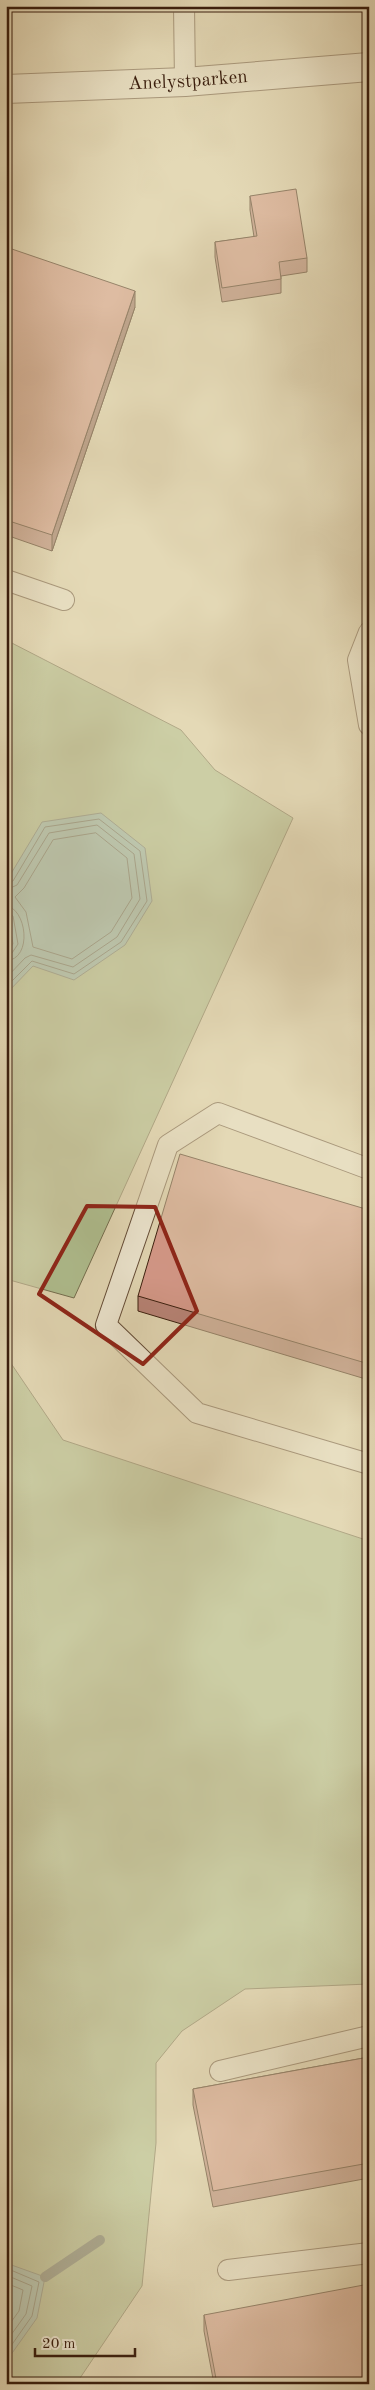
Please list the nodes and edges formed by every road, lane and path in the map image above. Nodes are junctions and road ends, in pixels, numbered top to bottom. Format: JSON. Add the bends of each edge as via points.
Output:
{"nodes":[{"id":1,"x":184,"y":6,"type":"edge"},
{"id":2,"x":369,"y":67,"type":"edge"},
{"id":3,"x":185,"y":82,"type":"junction"},
{"id":4,"x":6,"y":89,"type":"edge"},
{"id":5,"x":6,"y":580,"type":"edge"},
{"id":6,"x":64,"y":600,"type":"dead end"},
{"id":7,"x":369,"y":632,"type":"edge"},
{"id":8,"x":364,"y":657,"type":"edge"},
{"id":9,"x":369,"y":725,"type":"edge"},
{"id":10,"x":369,"y":1169,"type":"edge"},
{"id":11,"x":369,"y":1464,"type":"edge"},
{"id":12,"x":369,"y":2036,"type":"edge"},
{"id":13,"x":220,"y":2070,"type":"dead end"},
{"id":14,"x":369,"y":2253,"type":"edge"},
{"id":15,"x":228,"y":2270,"type":"dead end"}],
"edges":[{"from":1,"to":3,"type":"lane"},
{"from":2,"to":3,"type":"street","name":"Anelystparken"},
{"from":3,"to":4,"type":"street","name":"Anelystparken"},
{"from":5,"to":6,"type":"lane"},
{"from":7,"to":8,"type":"lane"},
{"from":8,"to":9,"type":"lane"},
{"from":10,"to":11,"type":"lane","via":[[218,1113],[168,1145],[106,1325],[197,1413]]},
{"from":12,"to":13,"type":"lane"},
{"from":14,"to":15,"type":"lane"}]}
